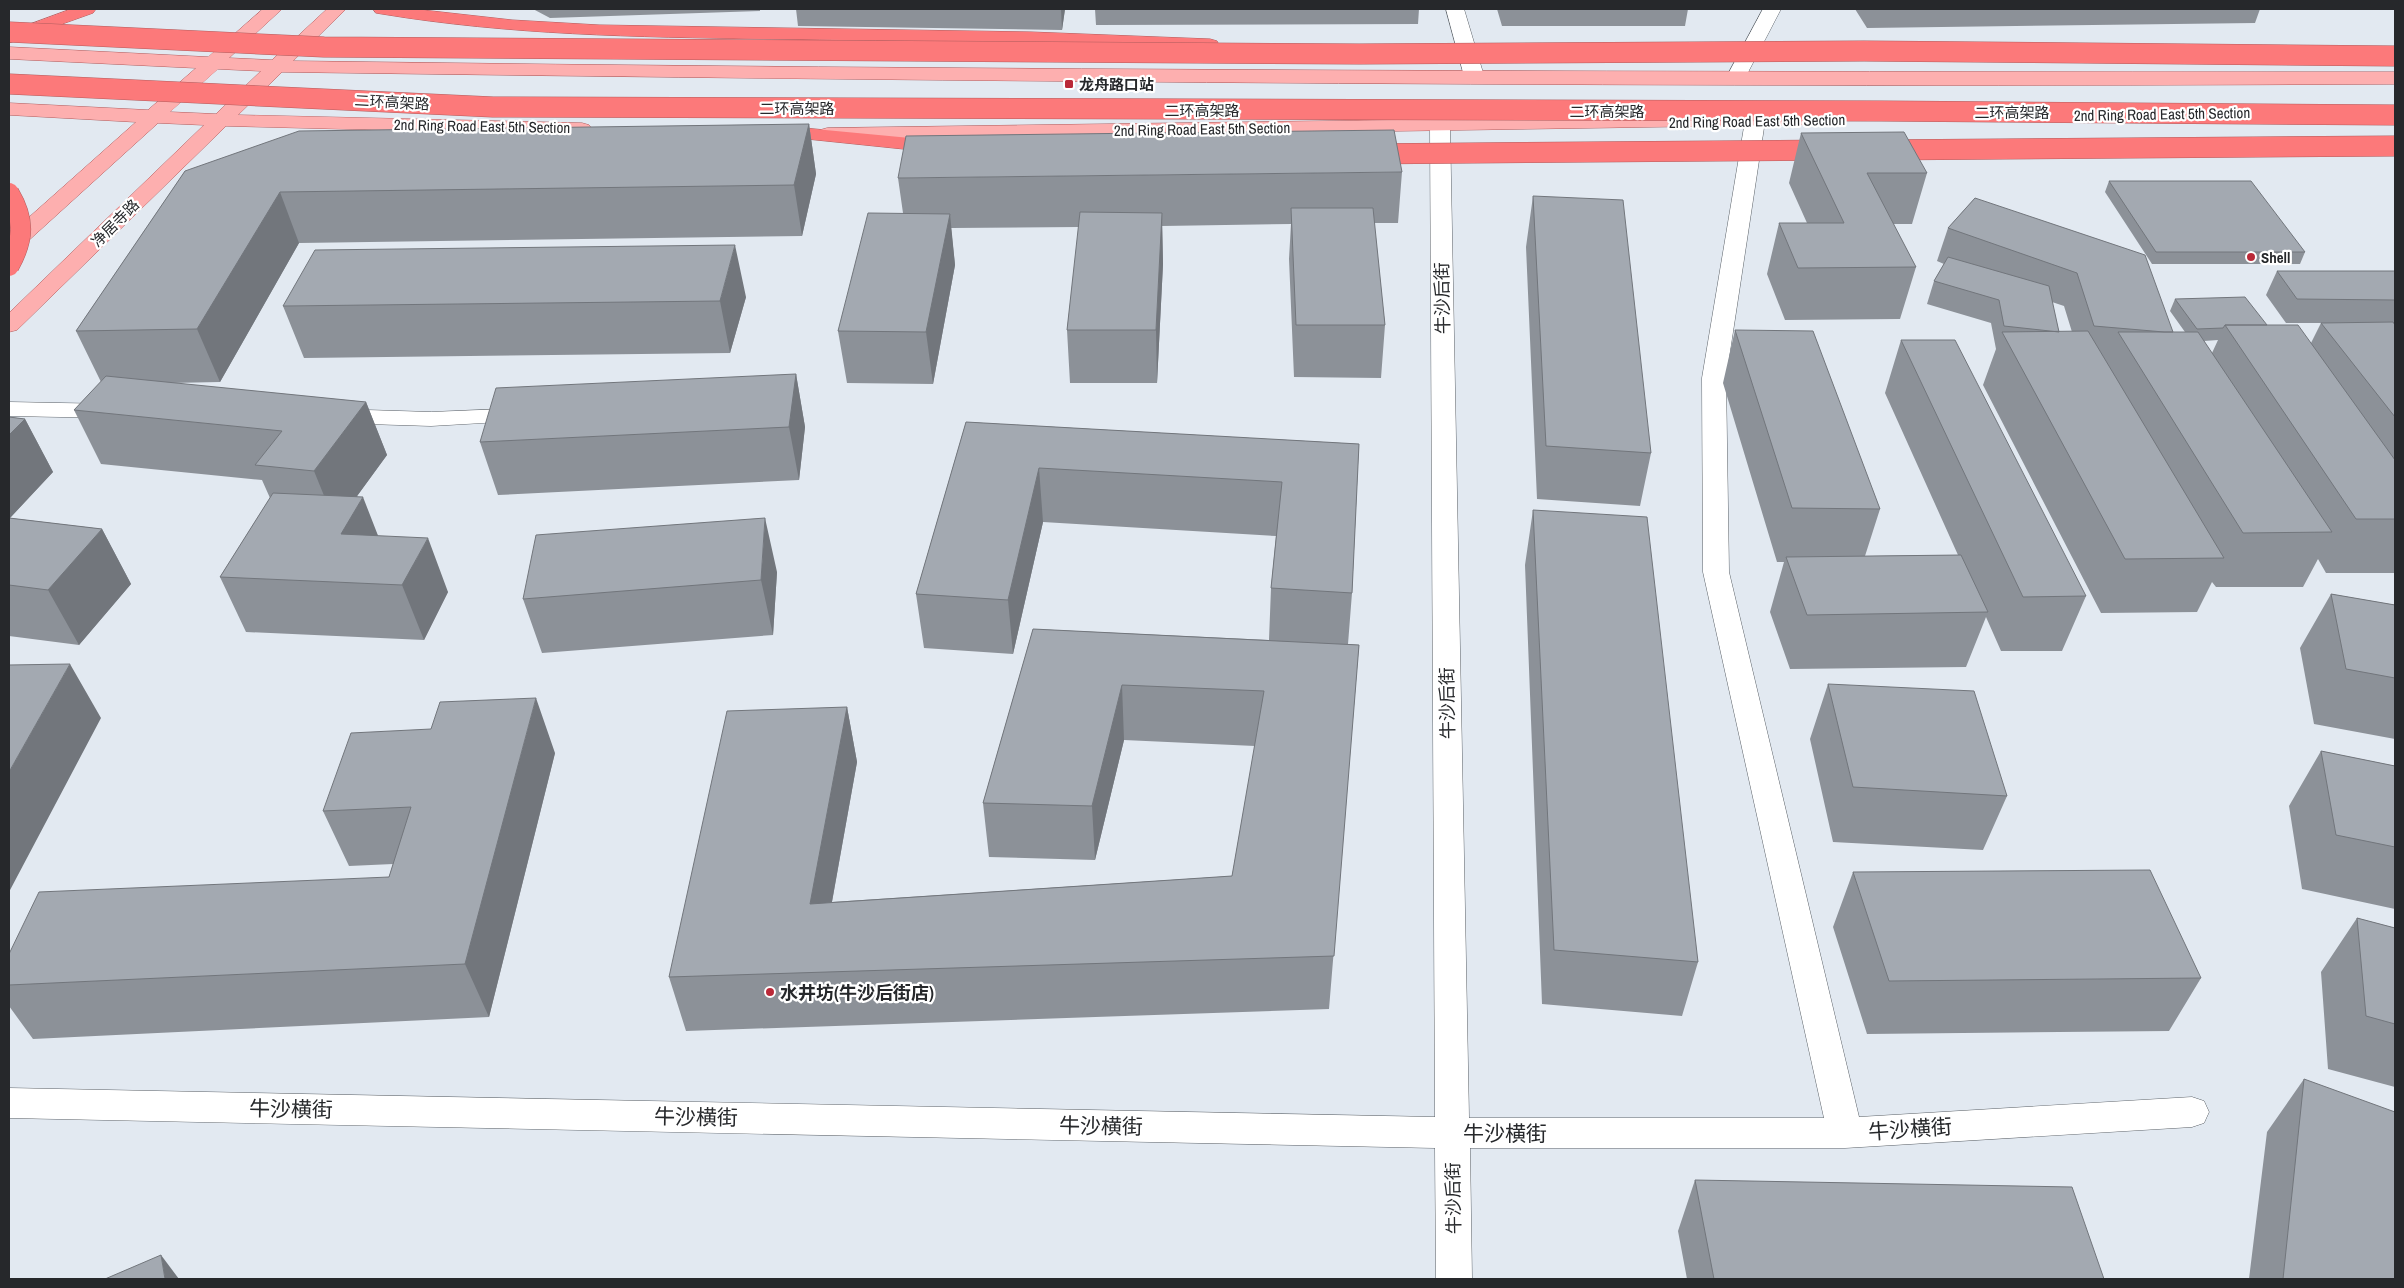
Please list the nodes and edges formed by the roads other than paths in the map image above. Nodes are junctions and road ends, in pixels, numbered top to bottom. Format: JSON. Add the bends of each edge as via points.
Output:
{"nodes":[{"id":1,"x":87,"y":9,"type":"edge"},
{"id":2,"x":272,"y":9,"type":"edge"},
{"id":3,"x":337,"y":9,"type":"edge"},
{"id":4,"x":382,"y":9,"type":"edge"},
{"id":5,"x":1455,"y":9,"type":"edge"},
{"id":6,"x":1772,"y":9,"type":"edge"},
{"id":7,"x":9,"y":32,"type":"edge"},
{"id":8,"x":9,"y":38,"type":"edge"},
{"id":9,"x":9,"y":53,"type":"edge"},
{"id":10,"x":1359,"y":54,"type":"junction"},
{"id":11,"x":2395,"y":56,"type":"edge"},
{"id":12,"x":211,"y":63,"type":"junction"},
{"id":13,"x":277,"y":66,"type":"junction"},
{"id":14,"x":1474,"y":76,"type":"junction"},
{"id":15,"x":1736,"y":78,"type":"junction"},
{"id":16,"x":2395,"y":78,"type":"edge"},
{"id":17,"x":9,"y":84,"type":"edge"},
{"id":18,"x":9,"y":109,"type":"edge"},
{"id":19,"x":2395,"y":110,"type":"edge"},
{"id":20,"x":157,"y":115,"type":"junction"},
{"id":21,"x":2395,"y":115,"type":"edge"},
{"id":22,"x":219,"y":120,"type":"junction"},
{"id":23,"x":1755,"y":122,"type":"junction"},
{"id":24,"x":1440,"y":126,"type":"junction"},
{"id":25,"x":596,"y":129,"type":"edge"},
{"id":26,"x":795,"y":134,"type":"joint"},
{"id":27,"x":2395,"y":146,"type":"edge"},
{"id":28,"x":981,"y":150,"type":"edge"},
{"id":29,"x":1338,"y":154,"type":"edge"},
{"id":30,"x":9,"y":193,"type":"edge"},
{"id":31,"x":9,"y":246,"type":"edge"},
{"id":32,"x":9,"y":266,"type":"edge"},
{"id":33,"x":9,"y":325,"type":"edge"},
{"id":34,"x":9,"y":409,"type":"edge"},
{"id":35,"x":136,"y":412,"type":"edge"},
{"id":36,"x":551,"y":414,"type":"edge"},
{"id":37,"x":313,"y":416,"type":"edge"},
{"id":38,"x":9,"y":1103,"type":"edge"},
{"id":39,"x":2192,"y":1112,"type":"dead end"},
{"id":40,"x":1452,"y":1133,"type":"junction"},
{"id":41,"x":1845,"y":1133,"type":"junction"},
{"id":42,"x":1454,"y":1279,"type":"edge"}],
"edges":[{"from":1,"to":8,"type":"highway","bridge":true},
{"from":2,"to":12,"type":"main road"},
{"from":3,"to":13,"type":"main road","name":"净居寺路"},
{"from":4,"to":10,"type":"highway","bridge":true,"via":[[451,20],[564,28],[1122,40]]},
{"from":5,"to":14,"type":"street"},
{"from":6,"to":15,"type":"street"},
{"from":7,"to":10,"type":"highway","bridge":true,"via":[[324,47]]},
{"from":9,"to":12,"type":"main road","name":"2nd Ring Road East 5th Section"},
{"from":10,"to":11,"type":"highway","bridge":true,"via":[[1874,51]]},
{"from":12,"to":13,"type":"main road","name":"2nd Ring Road East 5th Section"},
{"from":12,"to":20,"type":"main road"},
{"from":13,"to":14,"type":"main road","name":"2nd Ring Road East 5th Section","via":[[768,73]]},
{"from":13,"to":22,"type":"main road","name":"净居寺路"},
{"from":14,"to":15,"type":"main road","name":"2nd Ring Road East 5th Section"},
{"from":15,"to":16,"type":"main road","name":"2nd Ring Road East 5th Section"},
{"from":17,"to":21,"type":"highway","name":"二环高架路","bridge":true,"via":[[493,107]]},
{"from":18,"to":20,"type":"main road","name":"2nd Ring Road East 5th Section"},
{"from":19,"to":23,"type":"main road","name":"2nd Ring Road East 5th Section"},
{"from":20,"to":22,"type":"main road","name":"2nd Ring Road East 5th Section"},
{"from":20,"to":31,"type":"main road"},
{"from":22,"to":25,"type":"main road","name":"2nd Ring Road East 5th Section"},
{"from":22,"to":33,"type":"main road","name":"净居寺路"},
{"from":23,"to":24,"type":"main road","name":"2nd Ring Road East 5th Section"},
{"from":23,"to":41,"type":"street","via":[[1714,378],[1716,572]]},
{"from":24,"to":26,"type":"main road","name":"2nd Ring Road East 5th Section"},
{"from":24,"to":40,"type":"street","name":"牛沙后街"},
{"from":26,"to":28,"type":"highway"},
{"from":27,"to":29,"type":"highway","bridge":true},
{"from":30,"to":32,"type":"highway","bridge":true,"via":[[19,210],[20,246]]},
{"from":34,"to":35,"type":"street"},
{"from":36,"to":37,"type":"street","via":[[431,419]]},
{"from":38,"to":40,"type":"street","name":"牛沙横街"},
{"from":39,"to":41,"type":"street","name":"牛沙横街"},
{"from":40,"to":41,"type":"street","name":"牛沙横街"},
{"from":40,"to":42,"type":"street","name":"牛沙后街"}]}
